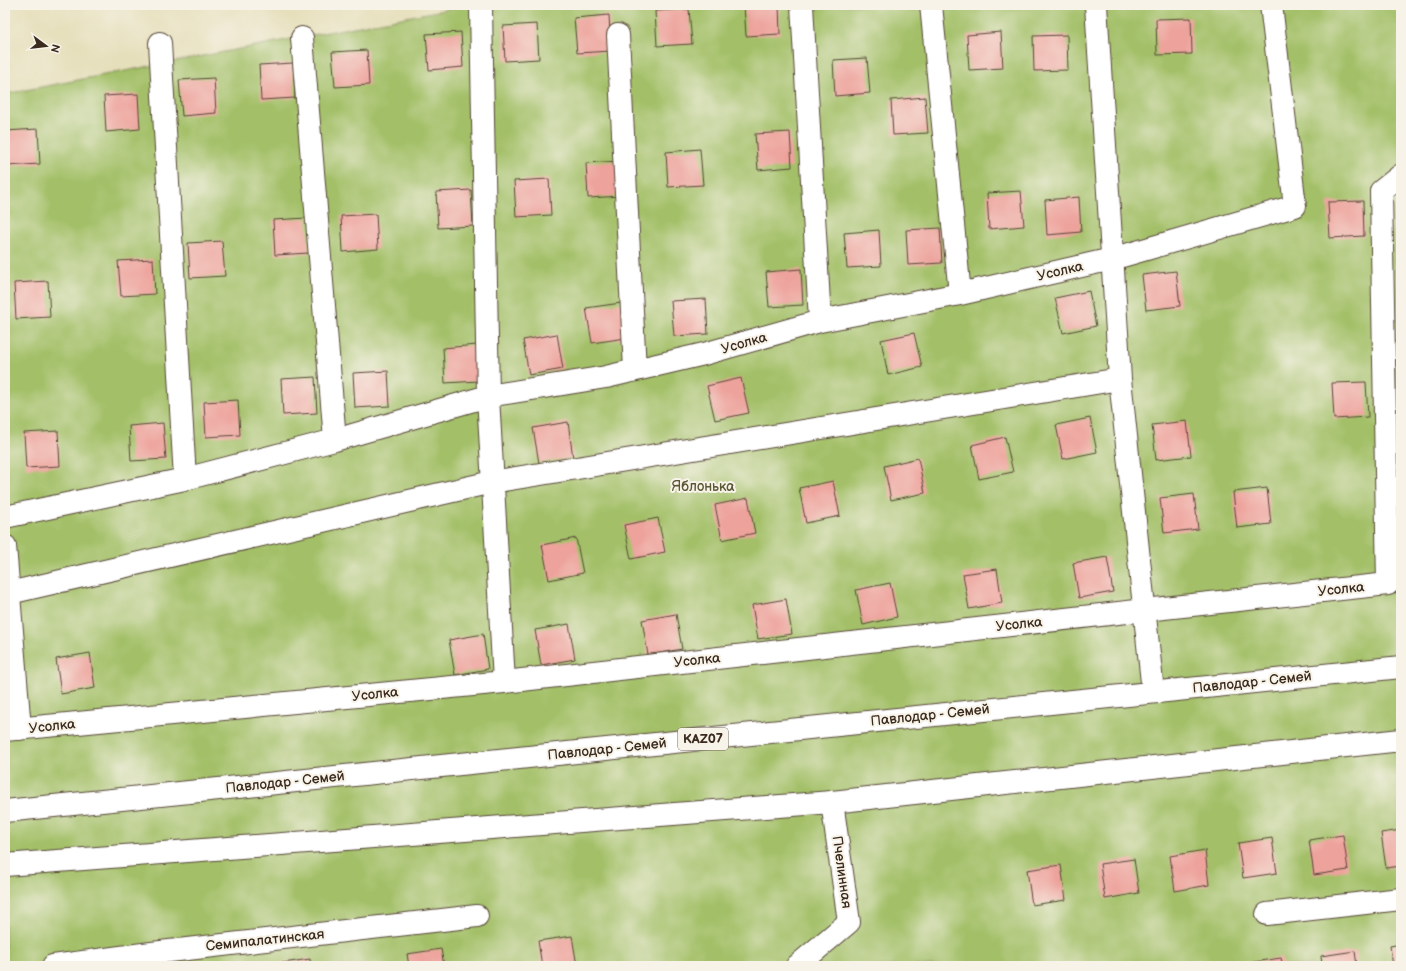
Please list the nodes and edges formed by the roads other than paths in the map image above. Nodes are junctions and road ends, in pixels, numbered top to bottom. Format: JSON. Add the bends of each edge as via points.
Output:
{"nodes":[{"id":1,"x":802,"y":5,"type":"edge"},
{"id":2,"x":931,"y":5,"type":"edge"},
{"id":3,"x":1096,"y":5,"type":"edge"},
{"id":4,"x":1271,"y":5,"type":"edge"},
{"id":5,"x":481,"y":7,"type":"dead end"},
{"id":6,"x":618,"y":35,"type":"dead end"},
{"id":7,"x":302,"y":38,"type":"dead end"},
{"id":8,"x":160,"y":43,"type":"dead end"},
{"id":9,"x":1401,"y":175,"type":"edge"},
{"id":10,"x":1112,"y":259,"type":"junction"},
{"id":11,"x":960,"y":294,"type":"junction"},
{"id":12,"x":820,"y":321,"type":"junction"},
{"id":13,"x":634,"y":370,"type":"junction"},
{"id":14,"x":1120,"y":379,"type":"junction"},
{"id":15,"x":488,"y":396,"type":"junction"},
{"id":16,"x":335,"y":440,"type":"junction"},
{"id":17,"x":185,"y":479,"type":"junction"},
{"id":18,"x":492,"y":482,"type":"junction"},
{"id":19,"x":5,"y":517,"type":"edge"},
{"id":20,"x":5,"y":546,"type":"edge"},
{"id":21,"x":9,"y":593,"type":"junction"},
{"id":22,"x":1145,"y":610,"type":"junction"},
{"id":23,"x":1401,"y":667,"type":"edge"},
{"id":24,"x":504,"y":682,"type":"junction"},
{"id":25,"x":1152,"y":692,"type":"junction"},
{"id":26,"x":12,"y":730,"type":"edge"},
{"id":27,"x":1401,"y":740,"type":"edge"},
{"id":28,"x":832,"y":802,"type":"junction"},
{"id":29,"x":5,"y":811,"type":"edge"},
{"id":30,"x":5,"y":865,"type":"edge"},
{"id":31,"x":1401,"y":899,"type":"edge"},
{"id":32,"x":1267,"y":914,"type":"dead end"},
{"id":33,"x":477,"y":916,"type":"dead end"},
{"id":34,"x":53,"y":966,"type":"edge"},
{"id":35,"x":797,"y":966,"type":"edge"}],
"edges":[{"from":1,"to":12,"type":"main road"},
{"from":2,"to":11,"type":"main road"},
{"from":3,"to":10,"type":"main road"},
{"from":4,"to":10,"type":"main road","name":"Усолка","via":[[1296,206]]},
{"from":5,"to":15,"type":"main road"},
{"from":6,"to":13,"type":"main road"},
{"from":7,"to":16,"type":"main road"},
{"from":8,"to":17,"type":"main road"},
{"from":9,"to":22,"type":"main road","name":"Усолка","via":[[1381,191],[1388,584]]},
{"from":10,"to":11,"type":"main road","name":"Усолка"},
{"from":10,"to":14,"type":"main road"},
{"from":11,"to":12,"type":"main road","name":"Усолка"},
{"from":12,"to":13,"type":"main road","name":"Усолка","via":[[704,354]]},
{"from":13,"to":15,"type":"main road","name":"Усолка"},
{"from":14,"to":18,"type":"main road"},
{"from":14,"to":22,"type":"main road"},
{"from":15,"to":16,"type":"main road","name":"Усолка"},
{"from":15,"to":18,"type":"main road"},
{"from":16,"to":17,"type":"main road","name":"Усолка"},
{"from":17,"to":19,"type":"main road","name":"Усолка"},
{"from":18,"to":21,"type":"main road"},
{"from":18,"to":24,"type":"main road"},
{"from":20,"to":21,"type":"main road"},
{"from":21,"to":26,"type":"main road"},
{"from":22,"to":24,"type":"main road","name":"Усолка"},
{"from":22,"to":25,"type":"main road"},
{"from":23,"to":25,"type":"main road","name":"Павлодар - Семей","number":"KAZ07"},
{"from":24,"to":26,"type":"main road","name":"Усолка"},
{"from":25,"to":29,"type":"main road","name":"Павлодар - Семей","number":"KAZ07"},
{"from":27,"to":28,"type":"main road"},
{"from":28,"to":30,"type":"main road"},
{"from":28,"to":35,"type":"main road","name":"Пчелинная","via":[[849,922]]},
{"from":31,"to":32,"type":"main road"},
{"from":33,"to":34,"type":"main road","name":"Семипалатинская"}]}
